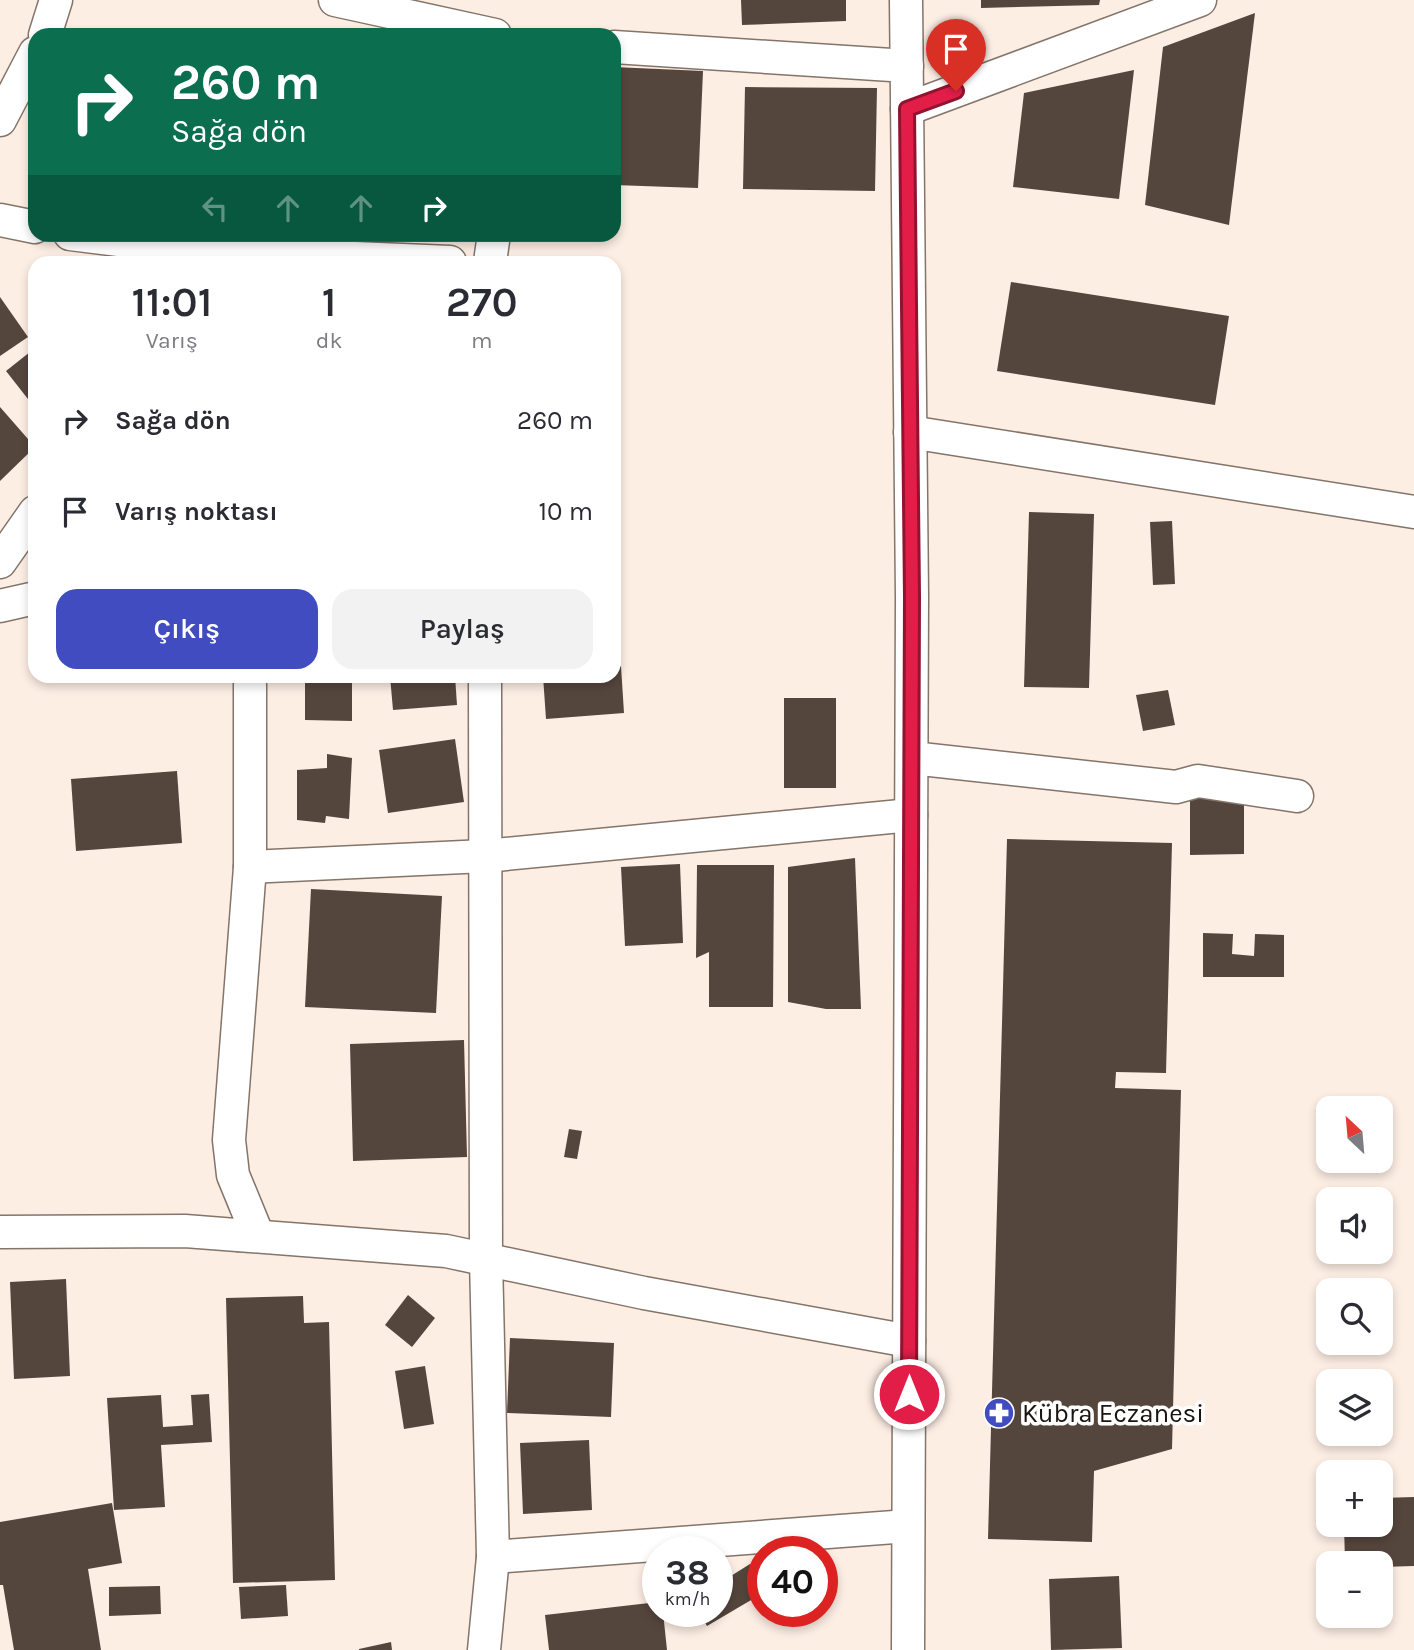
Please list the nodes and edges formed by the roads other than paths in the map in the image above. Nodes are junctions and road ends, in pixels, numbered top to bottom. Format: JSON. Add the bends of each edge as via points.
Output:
{"nodes":[{"id":1,"x":56,"y":0,"type":"edge"},
{"id":2,"x":335,"y":0,"type":"edge"},
{"id":3,"x":906,"y":0,"type":"edge"},
{"id":4,"x":1200,"y":0,"type":"edge"},
{"id":5,"x":46,"y":28,"type":"edge"},
{"id":6,"x":463,"y":28,"type":"edge"},
{"id":7,"x":621,"y":47,"type":"edge"},
{"id":8,"x":28,"y":66,"type":"edge"},
{"id":9,"x":907,"y":66,"type":"junction"},
{"id":10,"x":907,"y":109,"type":"junction"},
{"id":11,"x":0,"y":120,"type":"edge"},
{"id":12,"x":0,"y":220,"type":"edge"},
{"id":13,"x":28,"y":226,"type":"edge"},
{"id":14,"x":119,"y":242,"type":"edge"},
{"id":15,"x":205,"y":256,"type":"edge"},
{"id":16,"x":910,"y":432,"type":"junction"},
{"id":17,"x":1414,"y":512,"type":"edge"},
{"id":18,"x":28,"y":522,"type":"edge"},
{"id":19,"x":0,"y":562,"type":"edge"},
{"id":20,"x":28,"y":600,"type":"edge"},
{"id":21,"x":0,"y":606,"type":"edge"},
{"id":22,"x":250,"y":683,"type":"edge"},
{"id":23,"x":485,"y":683,"type":"edge"},
{"id":24,"x":912,"y":758,"type":"junction"},
{"id":25,"x":1297,"y":796,"type":"dead end"},
{"id":26,"x":911,"y":815,"type":"junction"},
{"id":27,"x":485,"y":856,"type":"junction"},
{"id":28,"x":250,"y":866,"type":"junction"},
{"id":29,"x":0,"y":1232,"type":"edge"},
{"id":30,"x":239,"y":1235,"type":"junction"},
{"id":31,"x":486,"y":1259,"type":"junction"},
{"id":32,"x":909,"y":1341,"type":"junction"},
{"id":33,"x":908,"y":1526,"type":"junction"},
{"id":34,"x":493,"y":1557,"type":"junction"},
{"id":35,"x":484,"y":1650,"type":"edge"},
{"id":36,"x":908,"y":1650,"type":"edge"}],
"edges":[{"from":1,"to":5,"type":"street"},
{"from":2,"to":6,"type":"street"},
{"from":3,"to":9,"type":"street"},
{"from":4,"to":10,"type":"street"},
{"from":7,"to":9,"type":"street"},
{"from":8,"to":11,"type":"street"},
{"from":9,"to":10,"type":"street"},
{"from":10,"to":16,"type":"street"},
{"from":12,"to":13,"type":"street"},
{"from":14,"to":15,"type":"street"},
{"from":16,"to":17,"type":"street"},
{"from":16,"to":24,"type":"street"},
{"from":18,"to":19,"type":"street"},
{"from":20,"to":21,"type":"street"},
{"from":22,"to":28,"type":"street"},
{"from":23,"to":27,"type":"street"},
{"from":24,"to":25,"type":"street","via":[[1175,788],[1198,781]]},
{"from":24,"to":26,"type":"street"},
{"from":26,"to":27,"type":"street"},
{"from":26,"to":32,"type":"street"},
{"from":27,"to":28,"type":"street"},
{"from":27,"to":31,"type":"street"},
{"from":28,"to":30,"type":"street","via":[[229,1140],[233,1175],[256,1231]]},
{"from":29,"to":30,"type":"street"},
{"from":30,"to":31,"type":"street","via":[[446,1251]]},
{"from":31,"to":32,"type":"street"},
{"from":31,"to":34,"type":"street"},
{"from":32,"to":33,"type":"street"},
{"from":33,"to":34,"type":"street"},
{"from":33,"to":36,"type":"street"},
{"from":34,"to":35,"type":"street"}]}
